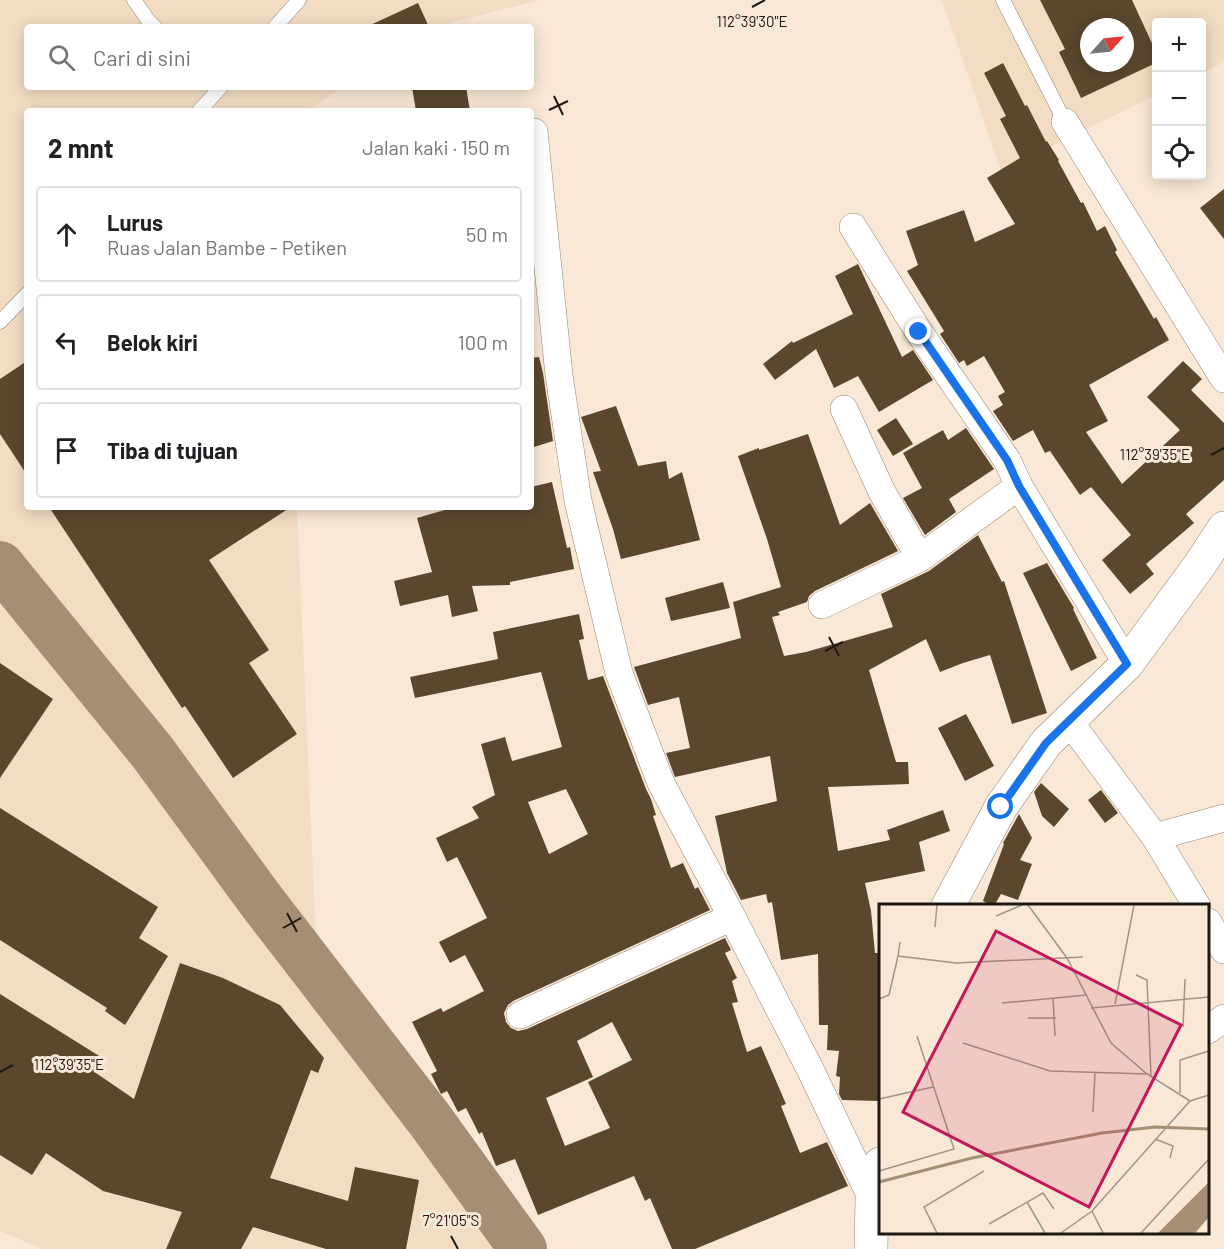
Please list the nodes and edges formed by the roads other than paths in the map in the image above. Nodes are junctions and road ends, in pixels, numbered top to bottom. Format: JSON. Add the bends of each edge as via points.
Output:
{"nodes":[{"id":1,"x":134,"y":0,"type":"edge"},
{"id":2,"x":299,"y":0,"type":"edge"},
{"id":3,"x":1003,"y":0,"type":"edge"},
{"id":4,"x":152,"y":24,"type":"edge"},
{"id":5,"x":278,"y":24,"type":"edge"},
{"id":6,"x":215,"y":90,"type":"edge"},
{"id":7,"x":200,"y":108,"type":"edge"},
{"id":8,"x":1065,"y":122,"type":"joint"},
{"id":9,"x":534,"y":132,"type":"dead end"},
{"id":10,"x":853,"y":227,"type":"dead end"},
{"id":11,"x":24,"y":297,"type":"edge"},
{"id":12,"x":0,"y":322,"type":"edge"},
{"id":13,"x":1224,"y":380,"type":"edge"},
{"id":14,"x":844,"y":409,"type":"dead end"},
{"id":15,"x":1019,"y":486,"type":"junction"},
{"id":16,"x":1224,"y":528,"type":"edge"},
{"id":17,"x":920,"y":558,"type":"junction"},
{"id":18,"x":822,"y":605,"type":"dead end"},
{"id":19,"x":1127,"y":664,"type":"junction"},
{"id":20,"x":1069,"y":721,"type":"junction"},
{"id":21,"x":1224,"y":818,"type":"edge"},
{"id":22,"x":1155,"y":837,"type":"junction"},
{"id":23,"x":949,"y":904,"type":"edge"},
{"id":24,"x":1196,"y":904,"type":"edge"},
{"id":25,"x":732,"y":917,"type":"junction"},
{"id":26,"x":1209,"y":924,"type":"edge"},
{"id":27,"x":1224,"y":951,"type":"edge"},
{"id":28,"x":520,"y":1015,"type":"dead end"},
{"id":29,"x":1224,"y":1018,"type":"edge"},
{"id":30,"x":1209,"y":1029,"type":"edge"},
{"id":31,"x":879,"y":1174,"type":"edge"},
{"id":32,"x":874,"y":1223,"type":"edge"}],
"edges":[{"from":1,"to":4,"type":"lane"},
{"from":2,"to":5,"type":"lane"},
{"from":3,"to":8,"type":"lane"},
{"from":6,"to":7,"type":"lane"},
{"from":8,"to":13,"type":"street"},
{"from":9,"to":25,"type":"street","via":[[559,375],[578,501],[619,673],[661,783]]},
{"from":10,"to":15,"type":"street","via":[[1007,460]]},
{"from":11,"to":12,"type":"lane"},
{"from":14,"to":17,"type":"street","via":[[882,492]]},
{"from":15,"to":17,"type":"street"},
{"from":15,"to":19,"type":"street"},
{"from":16,"to":19,"type":"main road"},
{"from":17,"to":18,"type":"street"},
{"from":19,"to":20,"type":"main road"},
{"from":20,"to":22,"type":"street"},
{"from":20,"to":23,"type":"main road","via":[[1046,743],[1001,807]]},
{"from":21,"to":22,"type":"street"},
{"from":22,"to":24,"type":"street"},
{"from":25,"to":28,"type":"street"},
{"from":25,"to":32,"type":"street","via":[[811,1071]]},
{"from":26,"to":27,"type":"street"},
{"from":29,"to":30,"type":"street"},
{"from":31,"to":32,"type":"main road"}]}
